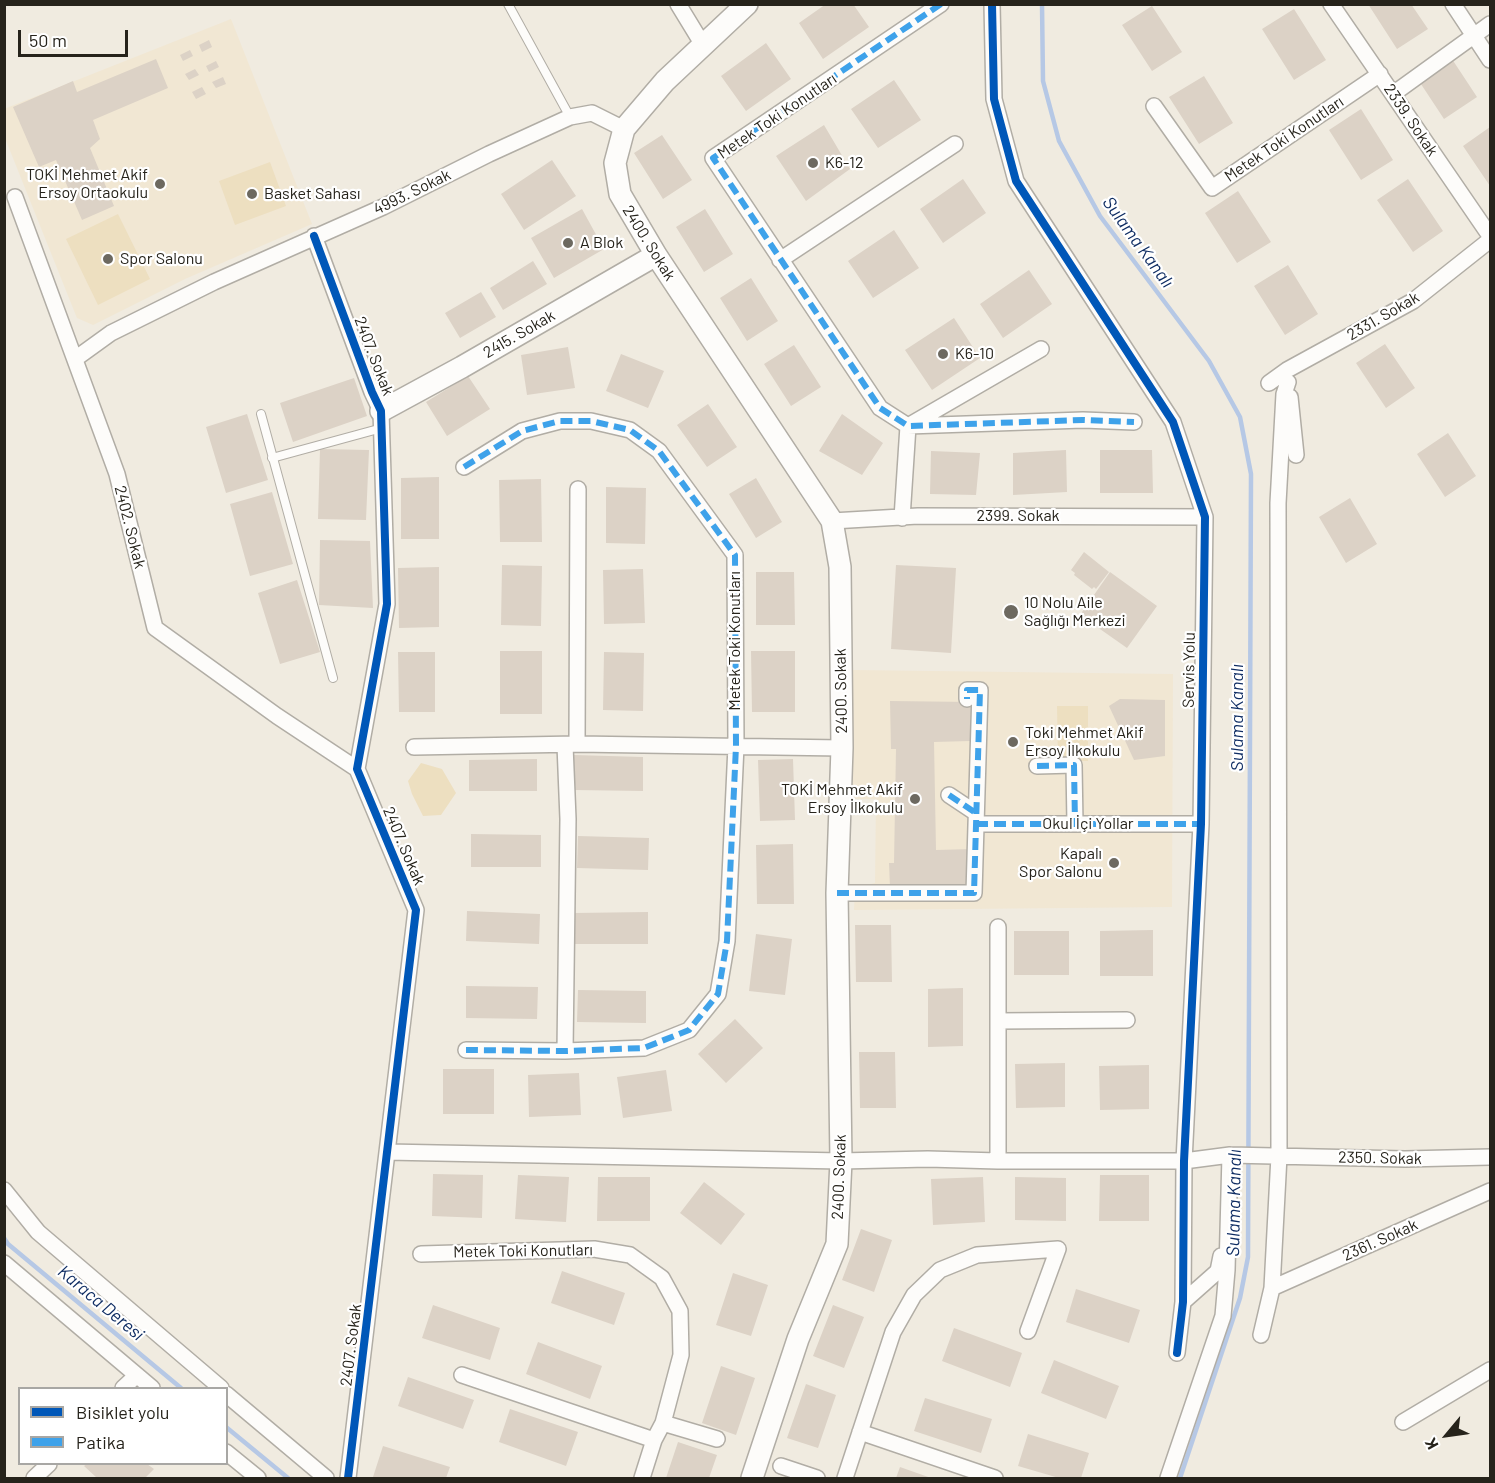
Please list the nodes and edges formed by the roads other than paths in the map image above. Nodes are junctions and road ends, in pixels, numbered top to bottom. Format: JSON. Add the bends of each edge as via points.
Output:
{"nodes":[{"id":1,"x":508,"y":4,"type":"edge"},
{"id":2,"x":678,"y":4,"type":"edge"},
{"id":3,"x":747,"y":4,"type":"edge"},
{"id":4,"x":941,"y":4,"type":"edge"},
{"id":5,"x":992,"y":4,"type":"edge"},
{"id":6,"x":1331,"y":4,"type":"edge"},
{"id":7,"x":1453,"y":4,"type":"edge"},
{"id":8,"x":1491,"y":24,"type":"edge"},
{"id":9,"x":1474,"y":37,"type":"junction"},
{"id":10,"x":703,"y":45,"type":"junction"},
{"id":11,"x":1491,"y":60,"type":"edge"},
{"id":12,"x":1380,"y":74,"type":"junction"},
{"id":13,"x":1393,"y":94,"type":"junction"},
{"id":14,"x":1154,"y":106,"type":"dead end"},
{"id":15,"x":570,"y":117,"type":"junction"},
{"id":16,"x":624,"y":129,"type":"junction"},
{"id":17,"x":955,"y":144,"type":"dead end"},
{"id":18,"x":15,"y":197,"type":"dead end"},
{"id":19,"x":314,"y":236,"type":"junction"},
{"id":20,"x":1491,"y":238,"type":"edge"},
{"id":21,"x":656,"y":255,"type":"junction"},
{"id":22,"x":780,"y":260,"type":"junction"},
{"id":23,"x":1041,"y":349,"type":"dead end"},
{"id":24,"x":75,"y":359,"type":"junction"},
{"id":25,"x":1288,"y":376,"type":"junction"},
{"id":26,"x":1269,"y":383,"type":"dead end"},
{"id":27,"x":261,"y":414,"type":"dead end"},
{"id":28,"x":382,"y":419,"type":"junction"},
{"id":29,"x":1134,"y":422,"type":"dead end"},
{"id":30,"x":909,"y":426,"type":"junction"},
{"id":31,"x":1296,"y":455,"type":"dead end"},
{"id":32,"x":272,"y":458,"type":"junction"},
{"id":33,"x":464,"y":467,"type":"dead end"},
{"id":34,"x":578,"y":489,"type":"dead end"},
{"id":35,"x":1205,"y":517,"type":"junction"},
{"id":36,"x":902,"y":518,"type":"junction"},
{"id":37,"x":832,"y":521,"type":"junction"},
{"id":38,"x":333,"y":678,"type":"dead end"},
{"id":39,"x":967,"y":699,"type":"dead end"},
{"id":40,"x":571,"y":744,"type":"junction"},
{"id":41,"x":736,"y":746,"type":"junction"},
{"id":42,"x":414,"y":747,"type":"dead end"},
{"id":43,"x":842,"y":748,"type":"junction"},
{"id":44,"x":1037,"y":766,"type":"dead end"},
{"id":45,"x":357,"y":769,"type":"junction"},
{"id":46,"x":949,"y":795,"type":"dead end"},
{"id":47,"x":976,"y":818,"type":"junction"},
{"id":48,"x":1075,"y":824,"type":"junction"},
{"id":49,"x":1201,"y":824,"type":"junction"},
{"id":50,"x":837,"y":893,"type":"junction"},
{"id":51,"x":998,"y":927,"type":"dead end"},
{"id":52,"x":1127,"y":1020,"type":"dead end"},
{"id":53,"x":998,"y":1021,"type":"junction"},
{"id":54,"x":466,"y":1050,"type":"dead end"},
{"id":55,"x":565,"y":1051,"type":"junction"},
{"id":56,"x":387,"y":1152,"type":"junction"},
{"id":57,"x":1228,"y":1155,"type":"junction"},
{"id":58,"x":1274,"y":1156,"type":"junction"},
{"id":59,"x":1491,"y":1157,"type":"edge"},
{"id":60,"x":841,"y":1161,"type":"junction"},
{"id":61,"x":998,"y":1161,"type":"junction"},
{"id":62,"x":1184,"y":1161,"type":"junction"},
{"id":63,"x":4,"y":1190,"type":"edge"},
{"id":64,"x":1490,"y":1192,"type":"edge"},
{"id":65,"x":421,"y":1254,"type":"dead end"},
{"id":66,"x":4,"y":1263,"type":"edge"},
{"id":67,"x":1272,"y":1288,"type":"junction"},
{"id":68,"x":1183,"y":1302,"type":"junction"},
{"id":69,"x":1028,"y":1331,"type":"dead end"},
{"id":70,"x":1261,"y":1335,"type":"dead end"},
{"id":71,"x":1177,"y":1353,"type":"dead end"},
{"id":72,"x":1491,"y":1370,"type":"edge"},
{"id":73,"x":137,"y":1375,"type":"junction"},
{"id":74,"x":462,"y":1375,"type":"dead end"},
{"id":75,"x":125,"y":1387,"type":"edge"},
{"id":76,"x":150,"y":1387,"type":"edge"},
{"id":77,"x":218,"y":1387,"type":"edge"},
{"id":78,"x":228,"y":1396,"type":"edge"},
{"id":79,"x":1403,"y":1422,"type":"dead end"},
{"id":80,"x":663,"y":1423,"type":"junction"},
{"id":81,"x":860,"y":1431,"type":"junction"},
{"id":82,"x":717,"y":1439,"type":"dead end"},
{"id":83,"x":654,"y":1440,"type":"junction"},
{"id":84,"x":228,"y":1454,"type":"edge"},
{"id":85,"x":48,"y":1465,"type":"edge"},
{"id":86,"x":781,"y":1466,"type":"dead end"},
{"id":87,"x":34,"y":1479,"type":"edge"},
{"id":88,"x":258,"y":1479,"type":"edge"},
{"id":89,"x":326,"y":1479,"type":"edge"},
{"id":90,"x":348,"y":1479,"type":"edge"},
{"id":91,"x":642,"y":1479,"type":"edge"},
{"id":92,"x":752,"y":1479,"type":"edge"},
{"id":93,"x":817,"y":1479,"type":"edge"},
{"id":94,"x":845,"y":1479,"type":"edge"},
{"id":95,"x":995,"y":1479,"type":"edge"},
{"id":96,"x":1168,"y":1479,"type":"edge"}],
"edges":[{"from":1,"to":15,"type":"lane"},
{"from":2,"to":10,"type":"street"},
{"from":3,"to":10,"type":"main road","name":"2400. Sokak"},
{"from":4,"to":22,"type":"street","name":"Metek Toki Konutları","via":[[713,158]]},
{"from":5,"to":35,"type":"street","name":"Servis Yolu","via":[[994,99],[1017,181],[1173,422]]},
{"from":6,"to":12,"type":"street","name":"2339. Sokak"},
{"from":7,"to":9,"type":"street"},
{"from":8,"to":9,"type":"street"},
{"from":9,"to":11,"type":"street"},
{"from":9,"to":13,"type":"street"},
{"from":10,"to":16,"type":"main road","name":"2400. Sokak","via":[[664,81]]},
{"from":12,"to":13,"type":"street","name":"2339. Sokak"},
{"from":12,"to":14,"type":"street","name":"Metek Toki Konutları","via":[[1212,188]]},
{"from":13,"to":20,"type":"street","name":"2339. Sokak"},
{"from":15,"to":16,"type":"street","name":"4993. Sokak","via":[[592,113]]},
{"from":15,"to":19,"type":"street","name":"4993. Sokak"},
{"from":16,"to":21,"type":"main road","name":"2400. Sokak","via":[[615,163],[620,194]]},
{"from":17,"to":22,"type":"street"},
{"from":18,"to":24,"type":"street","name":"2402. Sokak"},
{"from":19,"to":24,"type":"street","name":"4993. Sokak","via":[[111,333]]},
{"from":19,"to":28,"type":"street","name":"2407. Sokak"},
{"from":20,"to":25,"type":"street","name":"2331. Sokak","via":[[1413,301]]},
{"from":21,"to":28,"type":"main road","name":"2415. Sokak","via":[[462,367]]},
{"from":21,"to":37,"type":"main road","name":"2400. Sokak"},
{"from":22,"to":30,"type":"street","name":"Metek Toki Konutları","via":[[880,408]]},
{"from":23,"to":30,"type":"street"},
{"from":24,"to":45,"type":"street","name":"2402. Sokak","via":[[117,474],[155,628]]},
{"from":25,"to":26,"type":"street","name":"2331. Sokak"},
{"from":25,"to":31,"type":"street"},
{"from":25,"to":58,"type":"street","via":[[1278,503]]},
{"from":27,"to":32,"type":"lane"},
{"from":28,"to":32,"type":"lane"},
{"from":28,"to":45,"type":"street","name":"2407. Sokak","via":[[387,604]]},
{"from":29,"to":30,"type":"street"},
{"from":30,"to":36,"type":"street"},
{"from":32,"to":38,"type":"lane"},
{"from":33,"to":41,"type":"street","name":"Metek Toki Konutları","via":[[522,431],[560,421],[591,421],[630,430],[659,451],[735,555]]},
{"from":34,"to":40,"type":"street"},
{"from":35,"to":36,"type":"street","name":"2399. Sokak"},
{"from":35,"to":49,"type":"street","name":"Servis Yolu"},
{"from":36,"to":37,"type":"street","name":"2399. Sokak"},
{"from":37,"to":43,"type":"main road","name":"2400. Sokak","via":[[840,567]]},
{"from":39,"to":47,"type":"street","via":[[967,690],[980,690]]},
{"from":40,"to":41,"type":"street"},
{"from":40,"to":42,"type":"street"},
{"from":40,"to":55,"type":"street"},
{"from":41,"to":43,"type":"street"},
{"from":41,"to":55,"type":"street","name":"Metek Toki Konutları","via":[[727,940],[718,994],[689,1030],[644,1048]]},
{"from":43,"to":50,"type":"main road","name":"2400. Sokak"},
{"from":44,"to":48,"type":"street","via":[[1074,765]]},
{"from":45,"to":56,"type":"street","name":"2407. Sokak","via":[[416,910]]},
{"from":46,"to":47,"type":"street"},
{"from":47,"to":48,"type":"street","name":"Okul İçi Yollar"},
{"from":47,"to":50,"type":"street","via":[[974,893]]},
{"from":48,"to":49,"type":"street","name":"Okul İçi Yollar"},
{"from":49,"to":62,"type":"street","name":"Servis Yolu"},
{"from":50,"to":60,"type":"main road","name":"2400. Sokak"},
{"from":51,"to":53,"type":"street"},
{"from":52,"to":53,"type":"street"},
{"from":53,"to":61,"type":"street"},
{"from":54,"to":55,"type":"street","name":"Metek Toki Konutları"},
{"from":56,"to":60,"type":"street","name":"2350. Sokak"},
{"from":56,"to":90,"type":"street","name":"2407. Sokak"},
{"from":57,"to":58,"type":"street","name":"2350. Sokak"},
{"from":57,"to":62,"type":"street","name":"2350. Sokak"},
{"from":57,"to":68,"type":"street","via":[[1218,1271]]},
{"from":57,"to":96,"type":"street","via":[[1223,1316]]},
{"from":58,"to":59,"type":"street","name":"2350. Sokak"},
{"from":58,"to":67,"type":"street"},
{"from":60,"to":61,"type":"street","name":"2350. Sokak"},
{"from":60,"to":92,"type":"main road","name":"2400. Sokak","via":[[837,1244],[798,1339]]},
{"from":61,"to":62,"type":"street","name":"2350. Sokak"},
{"from":62,"to":68,"type":"street","name":"Servis Yolu"},
{"from":63,"to":77,"type":"street","via":[[38,1232]]},
{"from":64,"to":67,"type":"street","name":"2361. Sokak"},
{"from":65,"to":80,"type":"street","name":"Metek Toki Konutları","via":[[594,1249],[630,1255],[662,1278],[680,1311],[681,1355]]},
{"from":66,"to":73,"type":"street"},
{"from":67,"to":70,"type":"street"},
{"from":68,"to":71,"type":"street","name":"Servis Yolu"},
{"from":69,"to":81,"type":"street","via":[[1058,1249],[977,1255],[940,1270],[914,1295],[893,1332]]},
{"from":72,"to":79,"type":"street"},
{"from":73,"to":75,"type":"street"},
{"from":73,"to":76,"type":"street"},
{"from":74,"to":83,"type":"street"},
{"from":78,"to":89,"type":"street"},
{"from":80,"to":82,"type":"street"},
{"from":80,"to":83,"type":"street","name":"Metek Toki Konutları"},
{"from":81,"to":94,"type":"street"},
{"from":81,"to":95,"type":"street"},
{"from":83,"to":91,"type":"street","name":"Metek Toki Konutları"},
{"from":84,"to":88,"type":"street"},
{"from":85,"to":87,"type":"street"},
{"from":86,"to":93,"type":"street"}]}
